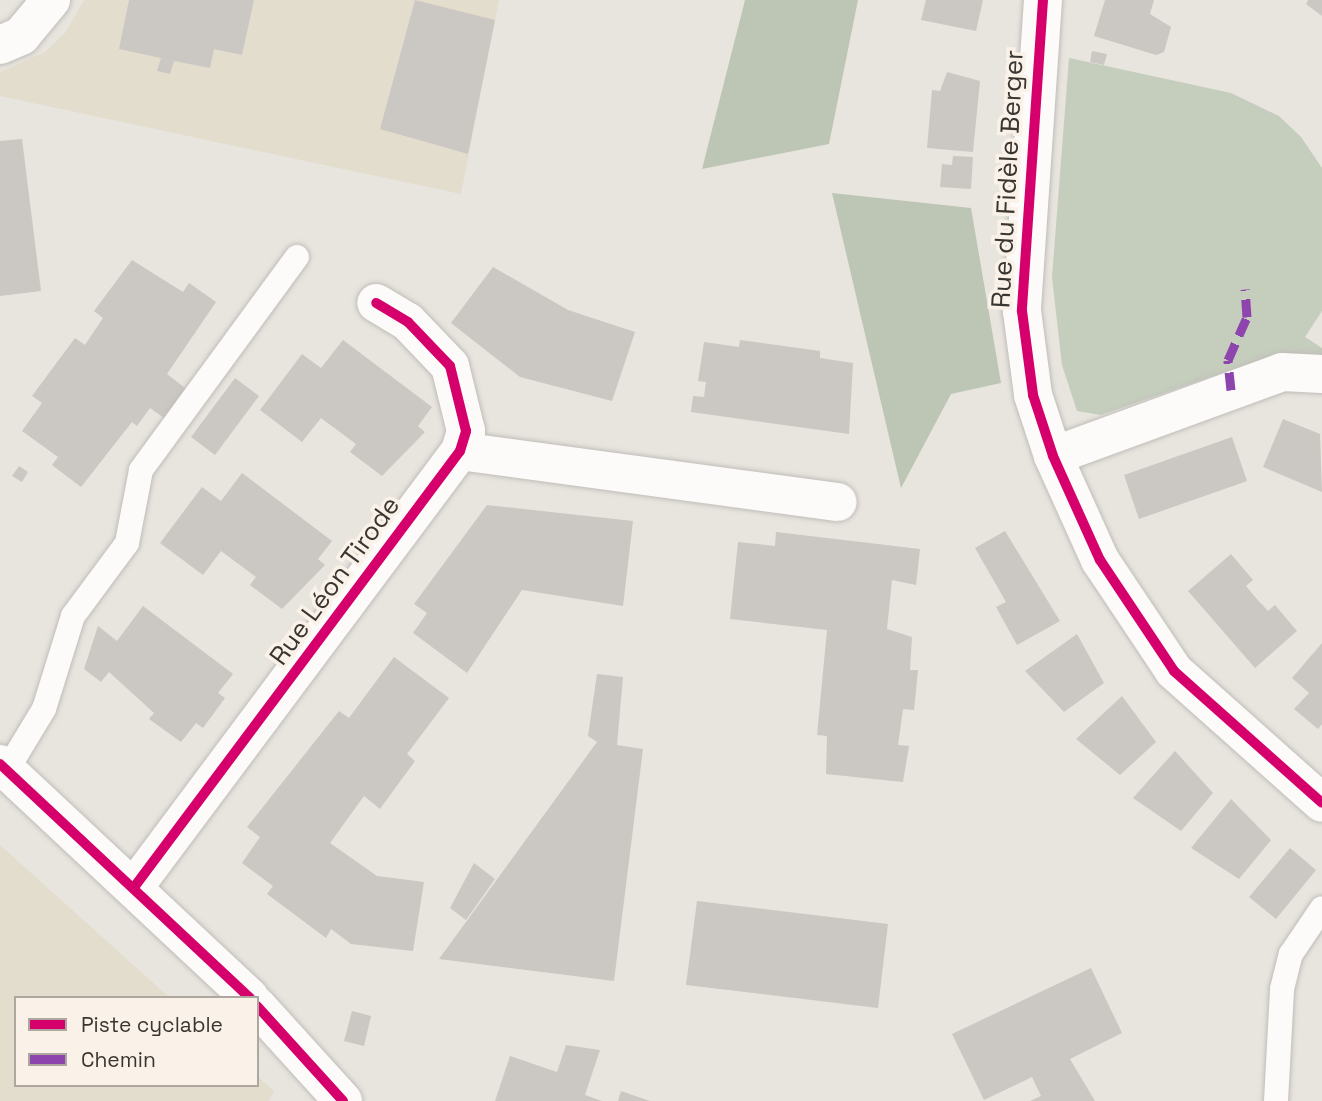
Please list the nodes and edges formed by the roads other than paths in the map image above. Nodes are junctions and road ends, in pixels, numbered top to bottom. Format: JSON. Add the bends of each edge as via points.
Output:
{"nodes":[{"id":1,"x":51,"y":0,"type":"edge"},
{"id":2,"x":1043,"y":0,"type":"edge"},
{"id":3,"x":0,"y":45,"type":"edge"},
{"id":4,"x":297,"y":257,"type":"dead end"},
{"id":5,"x":376,"y":303,"type":"dead end"},
{"id":6,"x":1322,"y":374,"type":"edge"},
{"id":7,"x":460,"y":451,"type":"junction"},
{"id":8,"x":1053,"y":456,"type":"junction"},
{"id":9,"x":838,"y":502,"type":"dead end"},
{"id":10,"x":4,"y":767,"type":"edge"},
{"id":11,"x":1322,"y":803,"type":"edge"},
{"id":12,"x":135,"y":887,"type":"junction"},
{"id":13,"x":1322,"y":908,"type":"edge"},
{"id":14,"x":248,"y":996,"type":"edge"},
{"id":15,"x":259,"y":1008,"type":"edge"},
{"id":16,"x":343,"y":1101,"type":"edge"},
{"id":17,"x":1276,"y":1101,"type":"edge"}],
"edges":[{"from":1,"to":3,"type":"street","via":[[21,36]]},
{"from":2,"to":8,"type":"street","name":"Rue du Fidèle Berger","via":[[1022,311],[1033,395]]},
{"from":4,"to":10,"type":"lane","via":[[141,470],[127,543],[74,616],[44,709]]},
{"from":5,"to":7,"type":"street","via":[[408,322],[450,366],[466,432]]},
{"from":6,"to":8,"type":"street","via":[[1282,372]]},
{"from":7,"to":9,"type":"street"},
{"from":7,"to":12,"type":"street","name":"Rue Léon Tirode"},
{"from":8,"to":11,"type":"street","name":"Rue du Fidèle Berger","via":[[1100,559],[1174,671]]},
{"from":10,"to":12,"type":"street"},
{"from":12,"to":14,"type":"street"},
{"from":13,"to":17,"type":"lane","via":[[1292,954],[1282,989]]},
{"from":15,"to":16,"type":"street"}]}
